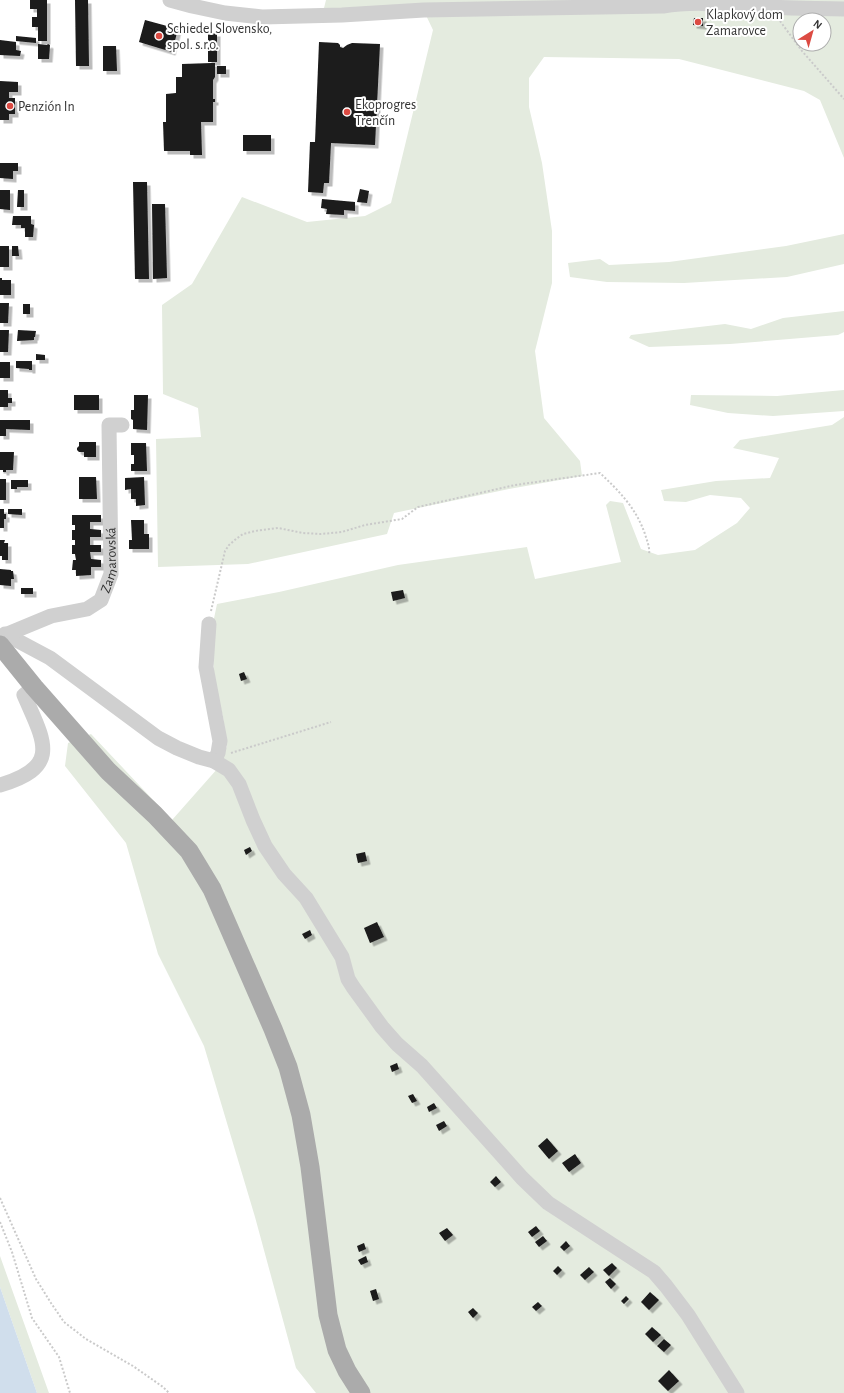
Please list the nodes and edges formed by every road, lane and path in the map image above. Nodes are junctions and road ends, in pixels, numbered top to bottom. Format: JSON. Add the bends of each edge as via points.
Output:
{"nodes":[{"id":1,"x":170,"y":0,"type":"edge"},
{"id":2,"x":586,"y":3,"type":"edge"},
{"id":3,"x":774,"y":7,"type":"junction"},
{"id":4,"x":844,"y":9,"type":"edge"},
{"id":5,"x":844,"y":99,"type":"edge"},
{"id":6,"x":122,"y":425,"type":"dead end"},
{"id":7,"x":649,"y":555,"type":"dead end"},
{"id":8,"x":208,"y":624,"type":"joint"},
{"id":9,"x":2,"y":639,"type":"edge"},
{"id":10,"x":34,"y":687,"type":"junction"},
{"id":11,"x":331,"y":722,"type":"dead end"},
{"id":12,"x":214,"y":761,"type":"junction"},
{"id":13,"x":0,"y":785,"type":"edge"},
{"id":14,"x":0,"y":1198,"type":"edge"},
{"id":15,"x":0,"y":1222,"type":"edge"},
{"id":16,"x":70,"y":1393,"type":"edge"},
{"id":17,"x":170,"y":1393,"type":"edge"},
{"id":18,"x":361,"y":1393,"type":"edge"},
{"id":19,"x":738,"y":1393,"type":"edge"}],
"edges":[{"from":1,"to":2,"type":"street","via":[[225,13],[255,16],[313,16]]},
{"from":2,"to":3,"type":"street","via":[[663,6],[718,3]]},
{"from":3,"to":4,"type":"street"},
{"from":3,"to":5,"type":"path","via":[[782,24],[802,51]]},
{"from":6,"to":9,"type":"street","name":"Zamarovská","via":[[109,425],[111,574],[101,600],[87,609],[52,616]]},
{"from":7,"to":8,"type":"path","via":[[650,549],[637,514],[600,473],[515,485],[418,507],[402,519],[342,532],[303,534],[278,528],[243,534],[229,544],[225,551]]},
{"from":8,"to":12,"type":"street","via":[[206,666],[220,741]]},
{"from":9,"to":10,"type":"main road"},
{"from":9,"to":12,"type":"street","via":[[50,658],[158,738],[177,748]]},
{"from":10,"to":13,"type":"street","via":[[24,695],[39,729],[42,756],[37,766],[28,774]]},
{"from":10,"to":18,"type":"main road","via":[[108,772],[155,815],[189,851],[212,889],[288,1067],[301,1115],[328,1315],[338,1350]]},
{"from":11,"to":12,"type":"path"},
{"from":12,"to":19,"type":"street","via":[[229,770],[239,784],[265,846],[284,874],[306,898],[342,957],[348,979],[382,1027],[422,1066],[522,1178],[548,1203],[654,1272],[688,1315]]},
{"from":14,"to":17,"type":"path","via":[[36,1279],[64,1322]]},
{"from":15,"to":16,"type":"path","via":[[32,1318],[59,1357]]}]}
